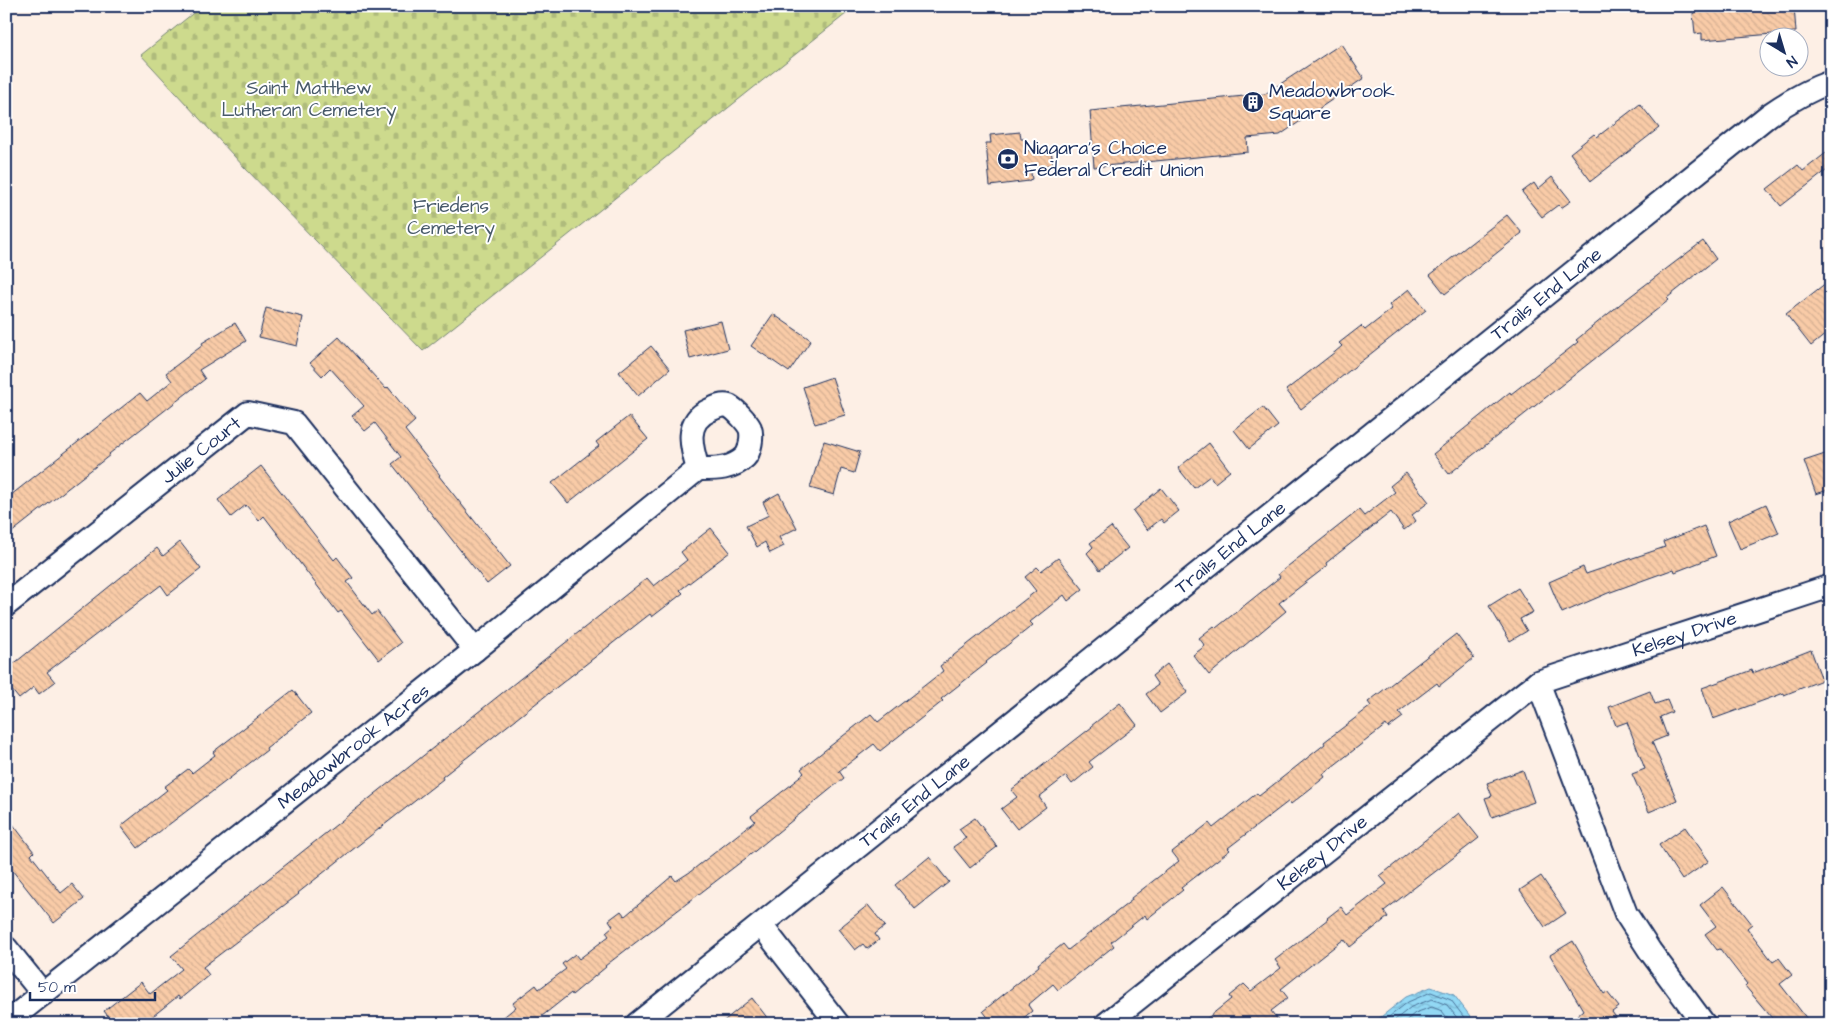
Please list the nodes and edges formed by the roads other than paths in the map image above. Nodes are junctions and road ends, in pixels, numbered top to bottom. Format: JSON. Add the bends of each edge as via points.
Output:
{"nodes":[{"id":1,"x":1831,"y":82,"type":"edge"},
{"id":2,"x":698,"y":469,"type":"dead end"},
{"id":3,"x":1831,"y":586,"type":"edge"},
{"id":4,"x":6,"y":605,"type":"edge"},
{"id":5,"x":475,"y":650,"type":"junction"},
{"id":6,"x":1538,"y":682,"type":"junction"},
{"id":7,"x":761,"y":925,"type":"junction"},
{"id":8,"x":6,"y":948,"type":"edge"},
{"id":9,"x":43,"y":994,"type":"junction"},
{"id":10,"x":6,"y":1023,"type":"edge"},
{"id":11,"x":637,"y":1024,"type":"edge"},
{"id":12,"x":838,"y":1024,"type":"edge"},
{"id":13,"x":1106,"y":1024,"type":"edge"},
{"id":14,"x":1704,"y":1024,"type":"edge"}],
"edges":[{"from":1,"to":7,"type":"street","name":"Trails End Lane","via":[[1788,101],[1769,115]]},
{"from":2,"to":5,"type":"street","name":"Meadowbrook Acres"},
{"from":3,"to":6,"type":"street","name":"Kelsey Drive"},
{"from":4,"to":5,"type":"street","name":"Julie Court","via":[[248,413],[294,423]]},
{"from":5,"to":9,"type":"street","name":"Meadowbrook Acres"},
{"from":6,"to":13,"type":"street","name":"Kelsey Drive"},
{"from":6,"to":14,"type":"street","via":[[1626,914]]},
{"from":7,"to":11,"type":"street","name":"Trails End Lane"},
{"from":7,"to":12,"type":"street"},
{"from":8,"to":9,"type":"street"},
{"from":9,"to":10,"type":"street","name":"Meadowbrook Acres"}]}
